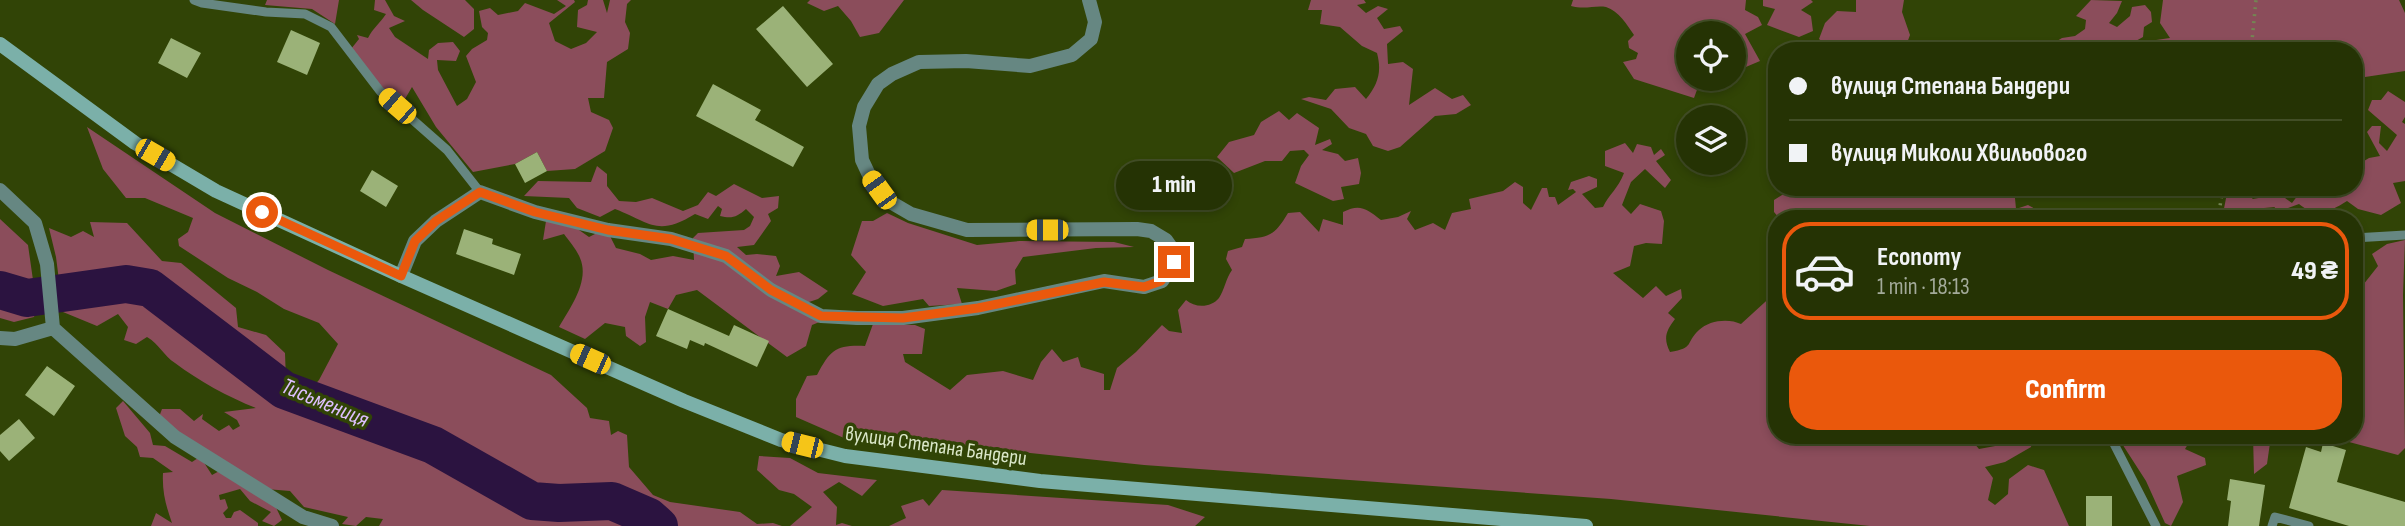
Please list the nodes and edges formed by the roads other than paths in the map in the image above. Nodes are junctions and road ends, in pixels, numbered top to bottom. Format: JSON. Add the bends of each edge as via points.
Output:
{"nodes":[{"id":1,"x":194,"y":0,"type":"edge"},
{"id":2,"x":1089,"y":0,"type":"edge"},
{"id":3,"x":0,"y":44,"type":"edge"},
{"id":4,"x":0,"y":190,"type":"edge"},
{"id":5,"x":480,"y":192,"type":"junction"},
{"id":6,"x":2405,"y":236,"type":"edge"},
{"id":7,"x":2363,"y":237,"type":"edge"},
{"id":8,"x":401,"y":276,"type":"junction"},
{"id":9,"x":53,"y":328,"type":"junction"},
{"id":10,"x":0,"y":338,"type":"edge"},
{"id":11,"x":2114,"y":444,"type":"edge"},
{"id":12,"x":332,"y":526,"type":"edge"},
{"id":13,"x":1586,"y":526,"type":"edge"},
{"id":14,"x":2156,"y":526,"type":"edge"},
{"id":15,"x":2272,"y":526,"type":"edge"},
{"id":16,"x":2309,"y":526,"type":"edge"}],
"edges":[{"from":1,"to":5,"type":"lane","via":[[305,14],[331,27],[380,91],[447,150]]},
{"from":2,"to":5,"type":"street","via":[[1095,22],[1091,39],[1072,55],[1030,66],[919,62],[892,74],[870,94],[859,126],[862,160],[892,203],[911,214],[967,230],[1152,231],[1166,240],[1174,262],[1161,281],[1144,287],[1104,282],[903,318],[821,316],[771,290],[726,256],[671,239],[535,212]]},
{"from":3,"to":8,"type":"main road","name":"вулиця Степана Бандери","via":[[135,143],[216,191]]},
{"from":4,"to":9,"type":"street","via":[[35,223],[47,264]]},
{"from":5,"to":8,"type":"street","via":[[415,241]]},
{"from":6,"to":7,"type":"lane"},
{"from":8,"to":13,"type":"main road","name":"вулиця Степана Бандери","via":[[781,440],[845,456],[1040,481]]},
{"from":9,"to":10,"type":"street","via":[[15,339]]},
{"from":9,"to":12,"type":"street","via":[[175,437],[303,517]]},
{"from":11,"to":14,"type":"lane"},
{"from":15,"to":16,"type":"lane","via":[[2275,517]]}]}
